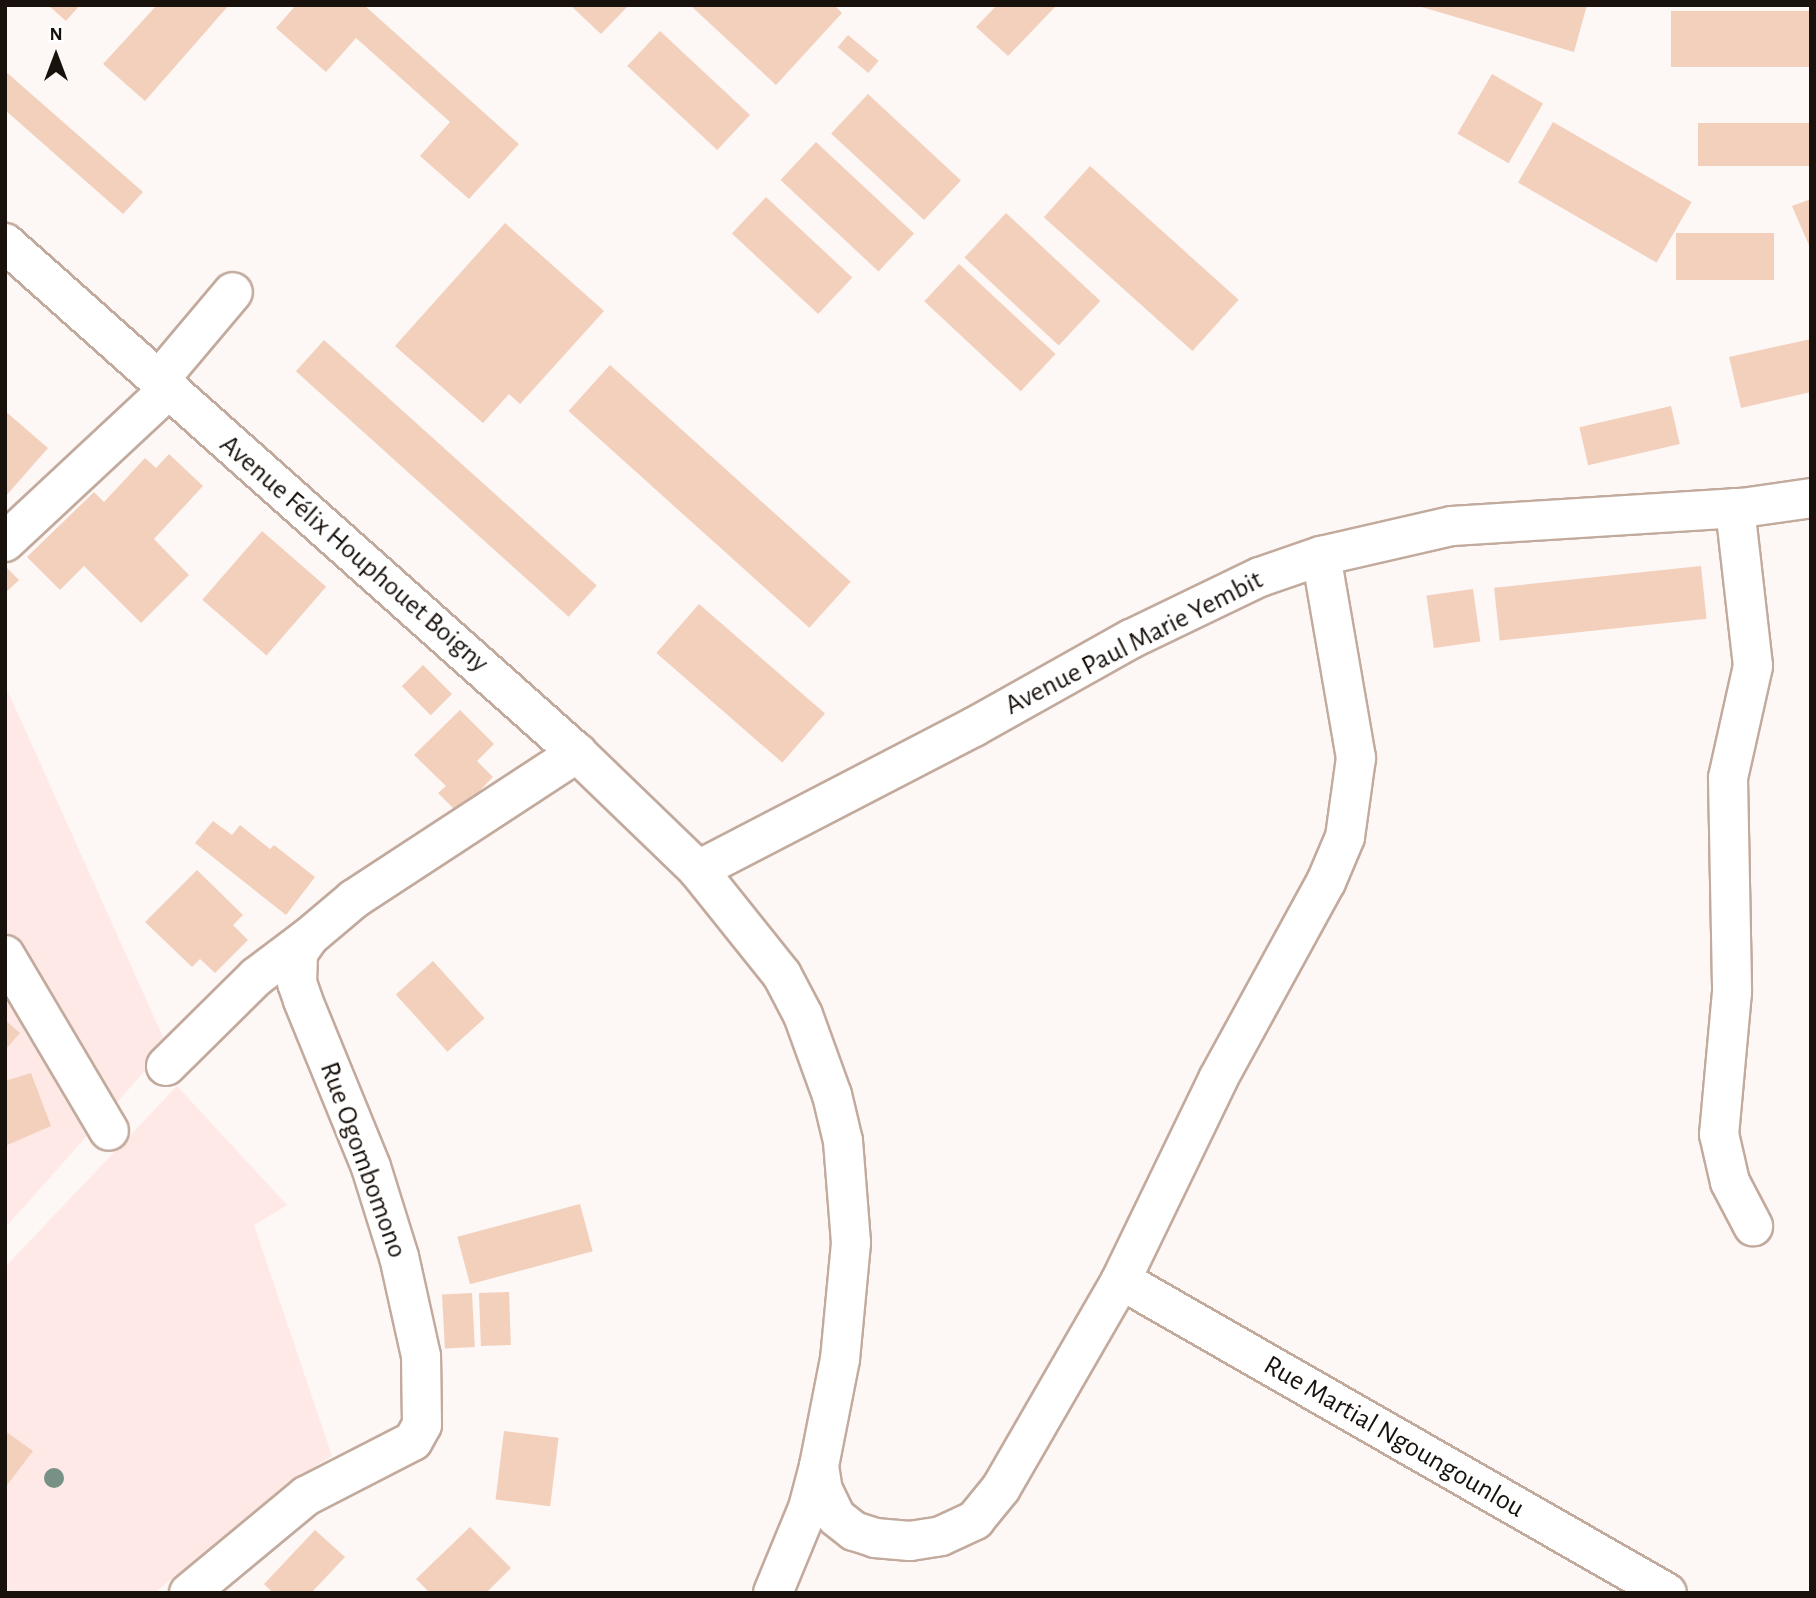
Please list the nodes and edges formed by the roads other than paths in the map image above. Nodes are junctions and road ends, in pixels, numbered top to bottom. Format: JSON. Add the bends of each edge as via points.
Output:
{"nodes":[{"id":1,"x":5,"y":243,"type":"edge"},
{"id":2,"x":233,"y":292,"type":"dead end"},
{"id":3,"x":163,"y":385,"type":"junction"},
{"id":4,"x":1811,"y":498,"type":"edge"},
{"id":5,"x":1735,"y":508,"type":"junction"},
{"id":6,"x":5,"y":542,"type":"edge"},
{"id":7,"x":1321,"y":556,"type":"junction"},
{"id":8,"x":577,"y":753,"type":"junction"},
{"id":9,"x":698,"y":870,"type":"junction"},
{"id":10,"x":309,"y":937,"type":"junction"},
{"id":11,"x":5,"y":954,"type":"edge"},
{"id":12,"x":166,"y":1066,"type":"dead end"},
{"id":13,"x":109,"y":1131,"type":"dead end"},
{"id":14,"x":1753,"y":1226,"type":"dead end"},
{"id":15,"x":1121,"y":1280,"type":"junction"},
{"id":16,"x":819,"y":1466,"type":"junction"},
{"id":17,"x":875,"y":1538,"type":"junction"},
{"id":18,"x":780,"y":1578,"type":"edge"},
{"id":19,"x":189,"y":1593,"type":"edge"},
{"id":20,"x":1667,"y":1593,"type":"edge"}],
"edges":[{"from":1,"to":3,"type":"street","name":"Avenue Félix Houphouet Boigny"},
{"from":2,"to":3,"type":"street"},
{"from":3,"to":6,"type":"street"},
{"from":3,"to":8,"type":"street","name":"Avenue Félix Houphouet Boigny"},
{"from":4,"to":5,"type":"street","name":"Avenue Paul Marie Yembit"},
{"from":5,"to":7,"type":"street","name":"Avenue Paul Marie Yembit","via":[[1452,526]]},
{"from":5,"to":14,"type":"street","via":[[1753,666],[1728,778],[1732,981],[1719,1134],[1730,1182]]},
{"from":7,"to":9,"type":"street","name":"Avenue Paul Marie Yembit","via":[[1260,577],[1131,639],[974,727]]},
{"from":7,"to":15,"type":"street","via":[[1356,758],[1345,838],[1326,882],[1218,1079]]},
{"from":8,"to":9,"type":"street","name":"Avenue Félix Houphouet Boigny"},
{"from":8,"to":10,"type":"street","name":"Rue Ogombomono","via":[[354,899]]},
{"from":9,"to":16,"type":"street","name":"Avenue Félix Houphouet Boigny","via":[[782,975],[821,1059],[843,1141],[849,1191],[849,1291]]},
{"from":10,"to":12,"type":"street","via":[[257,977]]},
{"from":10,"to":19,"type":"street","name":"Rue Ogombomono","via":[[298,953],[297,983],[371,1167],[399,1257],[421,1356],[422,1425],[413,1441],[306,1496]]},
{"from":11,"to":13,"type":"street"},
{"from":15,"to":17,"type":"street","via":[[1000,1488],[975,1520],[941,1536],[910,1541]]},
{"from":15,"to":20,"type":"street","name":"Rue Martial Ngoungounlou"},
{"from":16,"to":17,"type":"street","via":[[823,1490],[836,1517],[854,1531]]},
{"from":16,"to":18,"type":"street","name":"Avenue Félix Houphouet Boigny"},
{"from":17,"to":18,"type":"street","via":[[822,1544]]}]}
